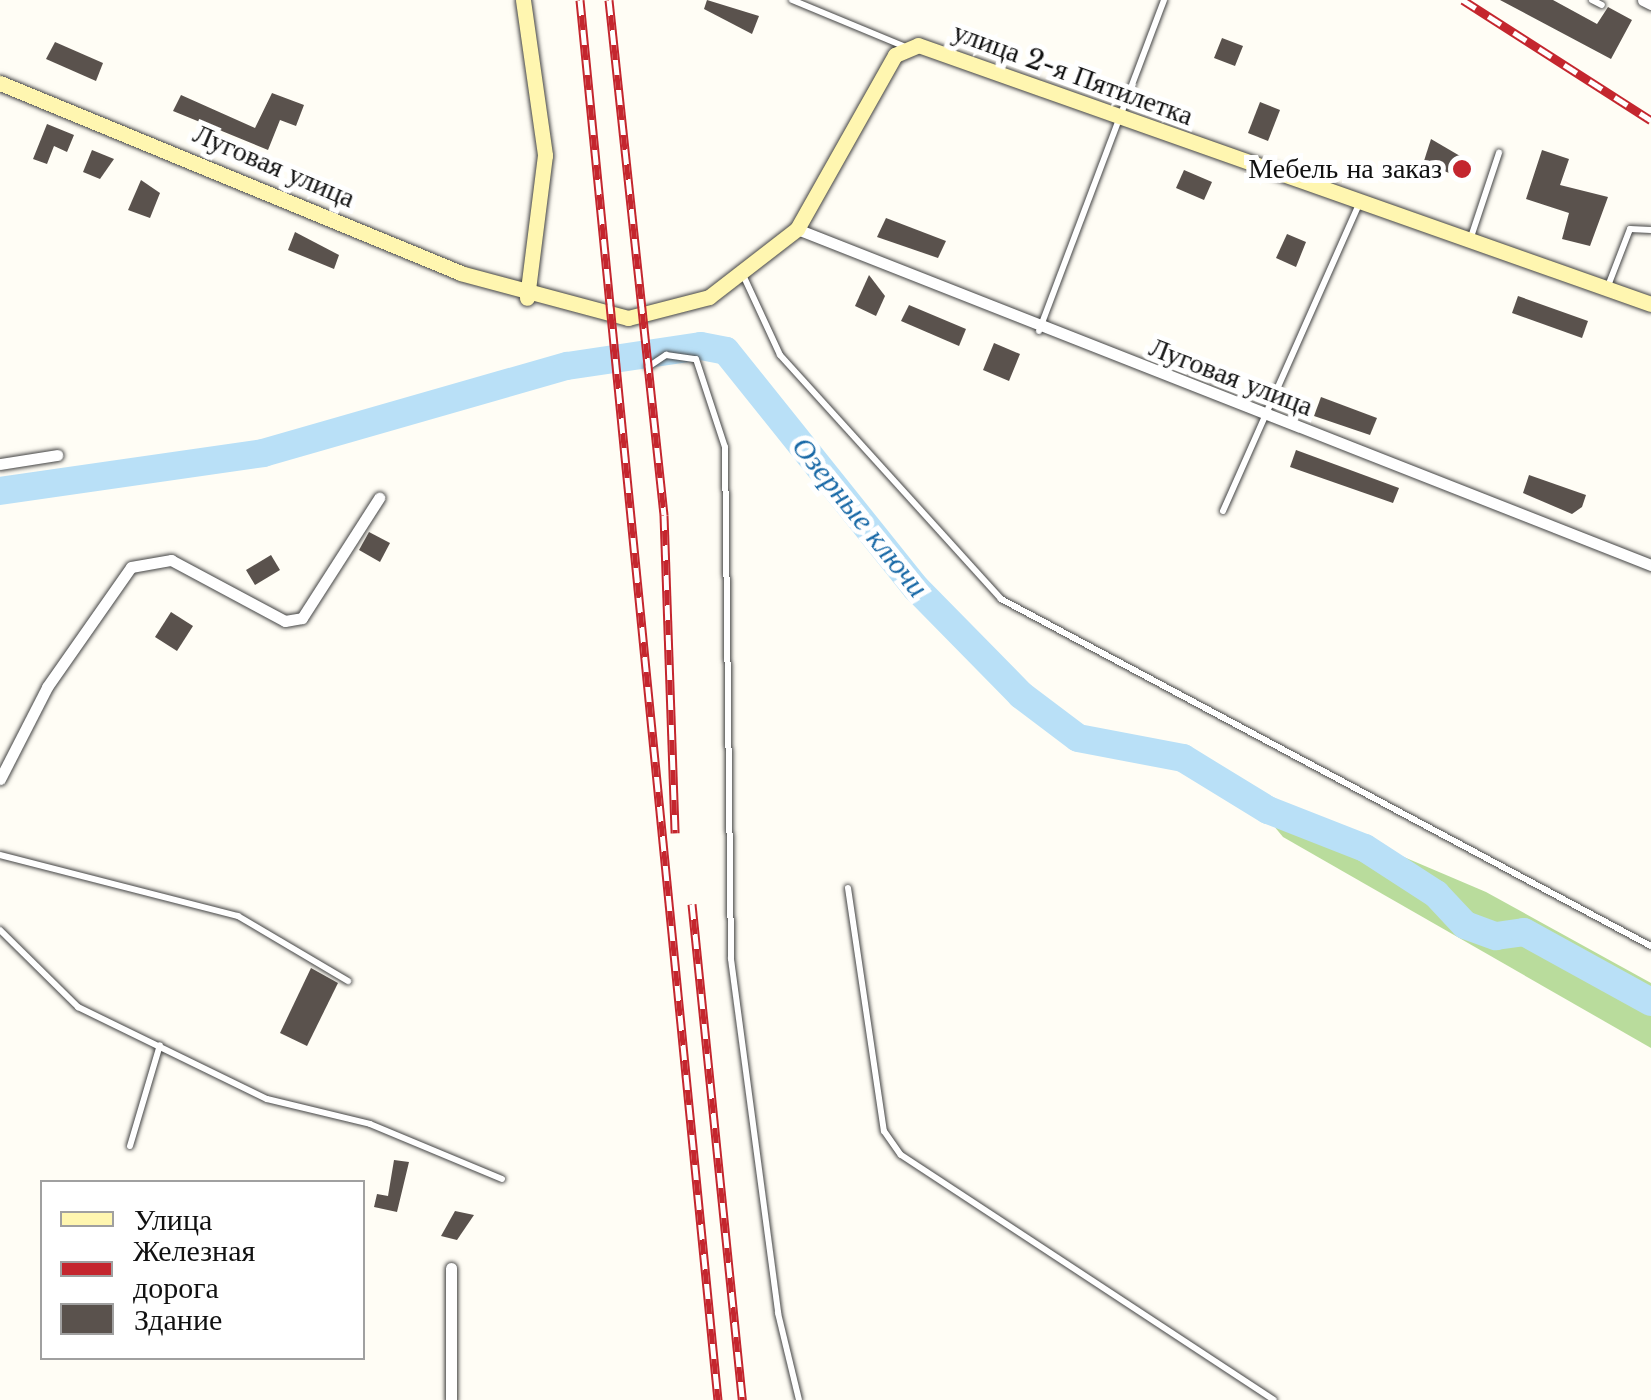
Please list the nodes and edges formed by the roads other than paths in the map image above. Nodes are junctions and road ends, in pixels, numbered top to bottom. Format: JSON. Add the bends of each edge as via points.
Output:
{"nodes":[{"id":1,"x":523,"y":0,"type":"edge"},
{"id":2,"x":792,"y":0,"type":"edge"},
{"id":3,"x":1164,"y":0,"type":"edge"},
{"id":4,"x":1592,"y":0,"type":"edge"},
{"id":5,"x":1643,"y":0,"type":"edge"},
{"id":6,"x":1651,"y":4,"type":"edge"},
{"id":7,"x":1602,"y":5,"type":"dead end"},
{"id":8,"x":904,"y":46,"type":"junction"},
{"id":9,"x":0,"y":83,"type":"edge"},
{"id":10,"x":1119,"y":120,"type":"junction"},
{"id":11,"x":1499,"y":153,"type":"dead end"},
{"id":12,"x":1361,"y":200,"type":"junction"},
{"id":13,"x":797,"y":228,"type":"junction"},
{"id":14,"x":1651,"y":230,"type":"edge"},
{"id":15,"x":1471,"y":237,"type":"junction"},
{"id":16,"x":744,"y":276,"type":"junction"},
{"id":17,"x":1608,"y":287,"type":"junction"},
{"id":18,"x":528,"y":298,"type":"junction"},
{"id":19,"x":1651,"y":304,"type":"edge"},
{"id":20,"x":1039,"y":331,"type":"junction"},
{"id":21,"x":648,"y":367,"type":"dead end"},
{"id":22,"x":1269,"y":420,"type":"junction"},
{"id":23,"x":57,"y":455,"type":"dead end"},
{"id":24,"x":0,"y":464,"type":"edge"},
{"id":25,"x":380,"y":498,"type":"dead end"},
{"id":26,"x":1223,"y":511,"type":"dead end"},
{"id":27,"x":1651,"y":565,"type":"edge"},
{"id":28,"x":0,"y":779,"type":"edge"},
{"id":29,"x":0,"y":855,"type":"edge"},
{"id":30,"x":848,"y":888,"type":"dead end"},
{"id":31,"x":0,"y":930,"type":"edge"},
{"id":32,"x":1651,"y":946,"type":"edge"},
{"id":33,"x":348,"y":980,"type":"dead end"},
{"id":34,"x":160,"y":1045,"type":"junction"},
{"id":35,"x":130,"y":1146,"type":"dead end"},
{"id":36,"x":502,"y":1178,"type":"dead end"},
{"id":37,"x":451,"y":1268,"type":"dead end"},
{"id":38,"x":451,"y":1400,"type":"edge"},
{"id":39,"x":799,"y":1400,"type":"edge"},
{"id":40,"x":1274,"y":1400,"type":"edge"}],
"edges":[{"from":1,"to":18,"type":"main road","via":[[545,154]]},
{"from":2,"to":8,"type":"lane"},
{"from":3,"to":10,"type":"lane"},
{"from":4,"to":7,"type":"lane"},
{"from":5,"to":6,"type":"street"},
{"from":8,"to":10,"type":"main road","name":"улица 2-я Пятилетка"},
{"from":8,"to":13,"type":"main road"},
{"from":9,"to":18,"type":"main road","name":"Луговая улица"},
{"from":10,"to":12,"type":"main road","name":"улица 2-я Пятилетка"},
{"from":10,"to":20,"type":"lane"},
{"from":11,"to":15,"type":"lane"},
{"from":12,"to":15,"type":"main road","name":"улица 2-я Пятилетка"},
{"from":12,"to":22,"type":"lane"},
{"from":13,"to":16,"type":"main road"},
{"from":13,"to":20,"type":"street","name":"Луговая улица"},
{"from":14,"to":17,"type":"lane","via":[[1630,229]]},
{"from":15,"to":17,"type":"main road","name":"улица 2-я Пятилетка"},
{"from":16,"to":18,"type":"main road","via":[[672,312],[628,318]]},
{"from":16,"to":32,"type":"lane","via":[[780,355],[1000,600]]},
{"from":17,"to":19,"type":"main road","name":"улица 2-я Пятилетка"},
{"from":20,"to":22,"type":"street","name":"Луговая улица"},
{"from":21,"to":39,"type":"lane","via":[[666,356],[696,359],[725,446],[731,958],[776,1295]]},
{"from":22,"to":26,"type":"lane"},
{"from":22,"to":27,"type":"street","name":"Луговая улица"},
{"from":23,"to":24,"type":"street"},
{"from":25,"to":28,"type":"street","via":[[302,618],[284,621],[171,560],[131,566],[47,686]]},
{"from":29,"to":33,"type":"lane","via":[[238,916]]},
{"from":30,"to":40,"type":"lane","via":[[884,1131],[901,1155]]},
{"from":31,"to":34,"type":"lane","via":[[56,992]]},
{"from":34,"to":35,"type":"lane"},
{"from":34,"to":36,"type":"lane","via":[[267,1099],[370,1124]]},
{"from":37,"to":38,"type":"street"}]}
